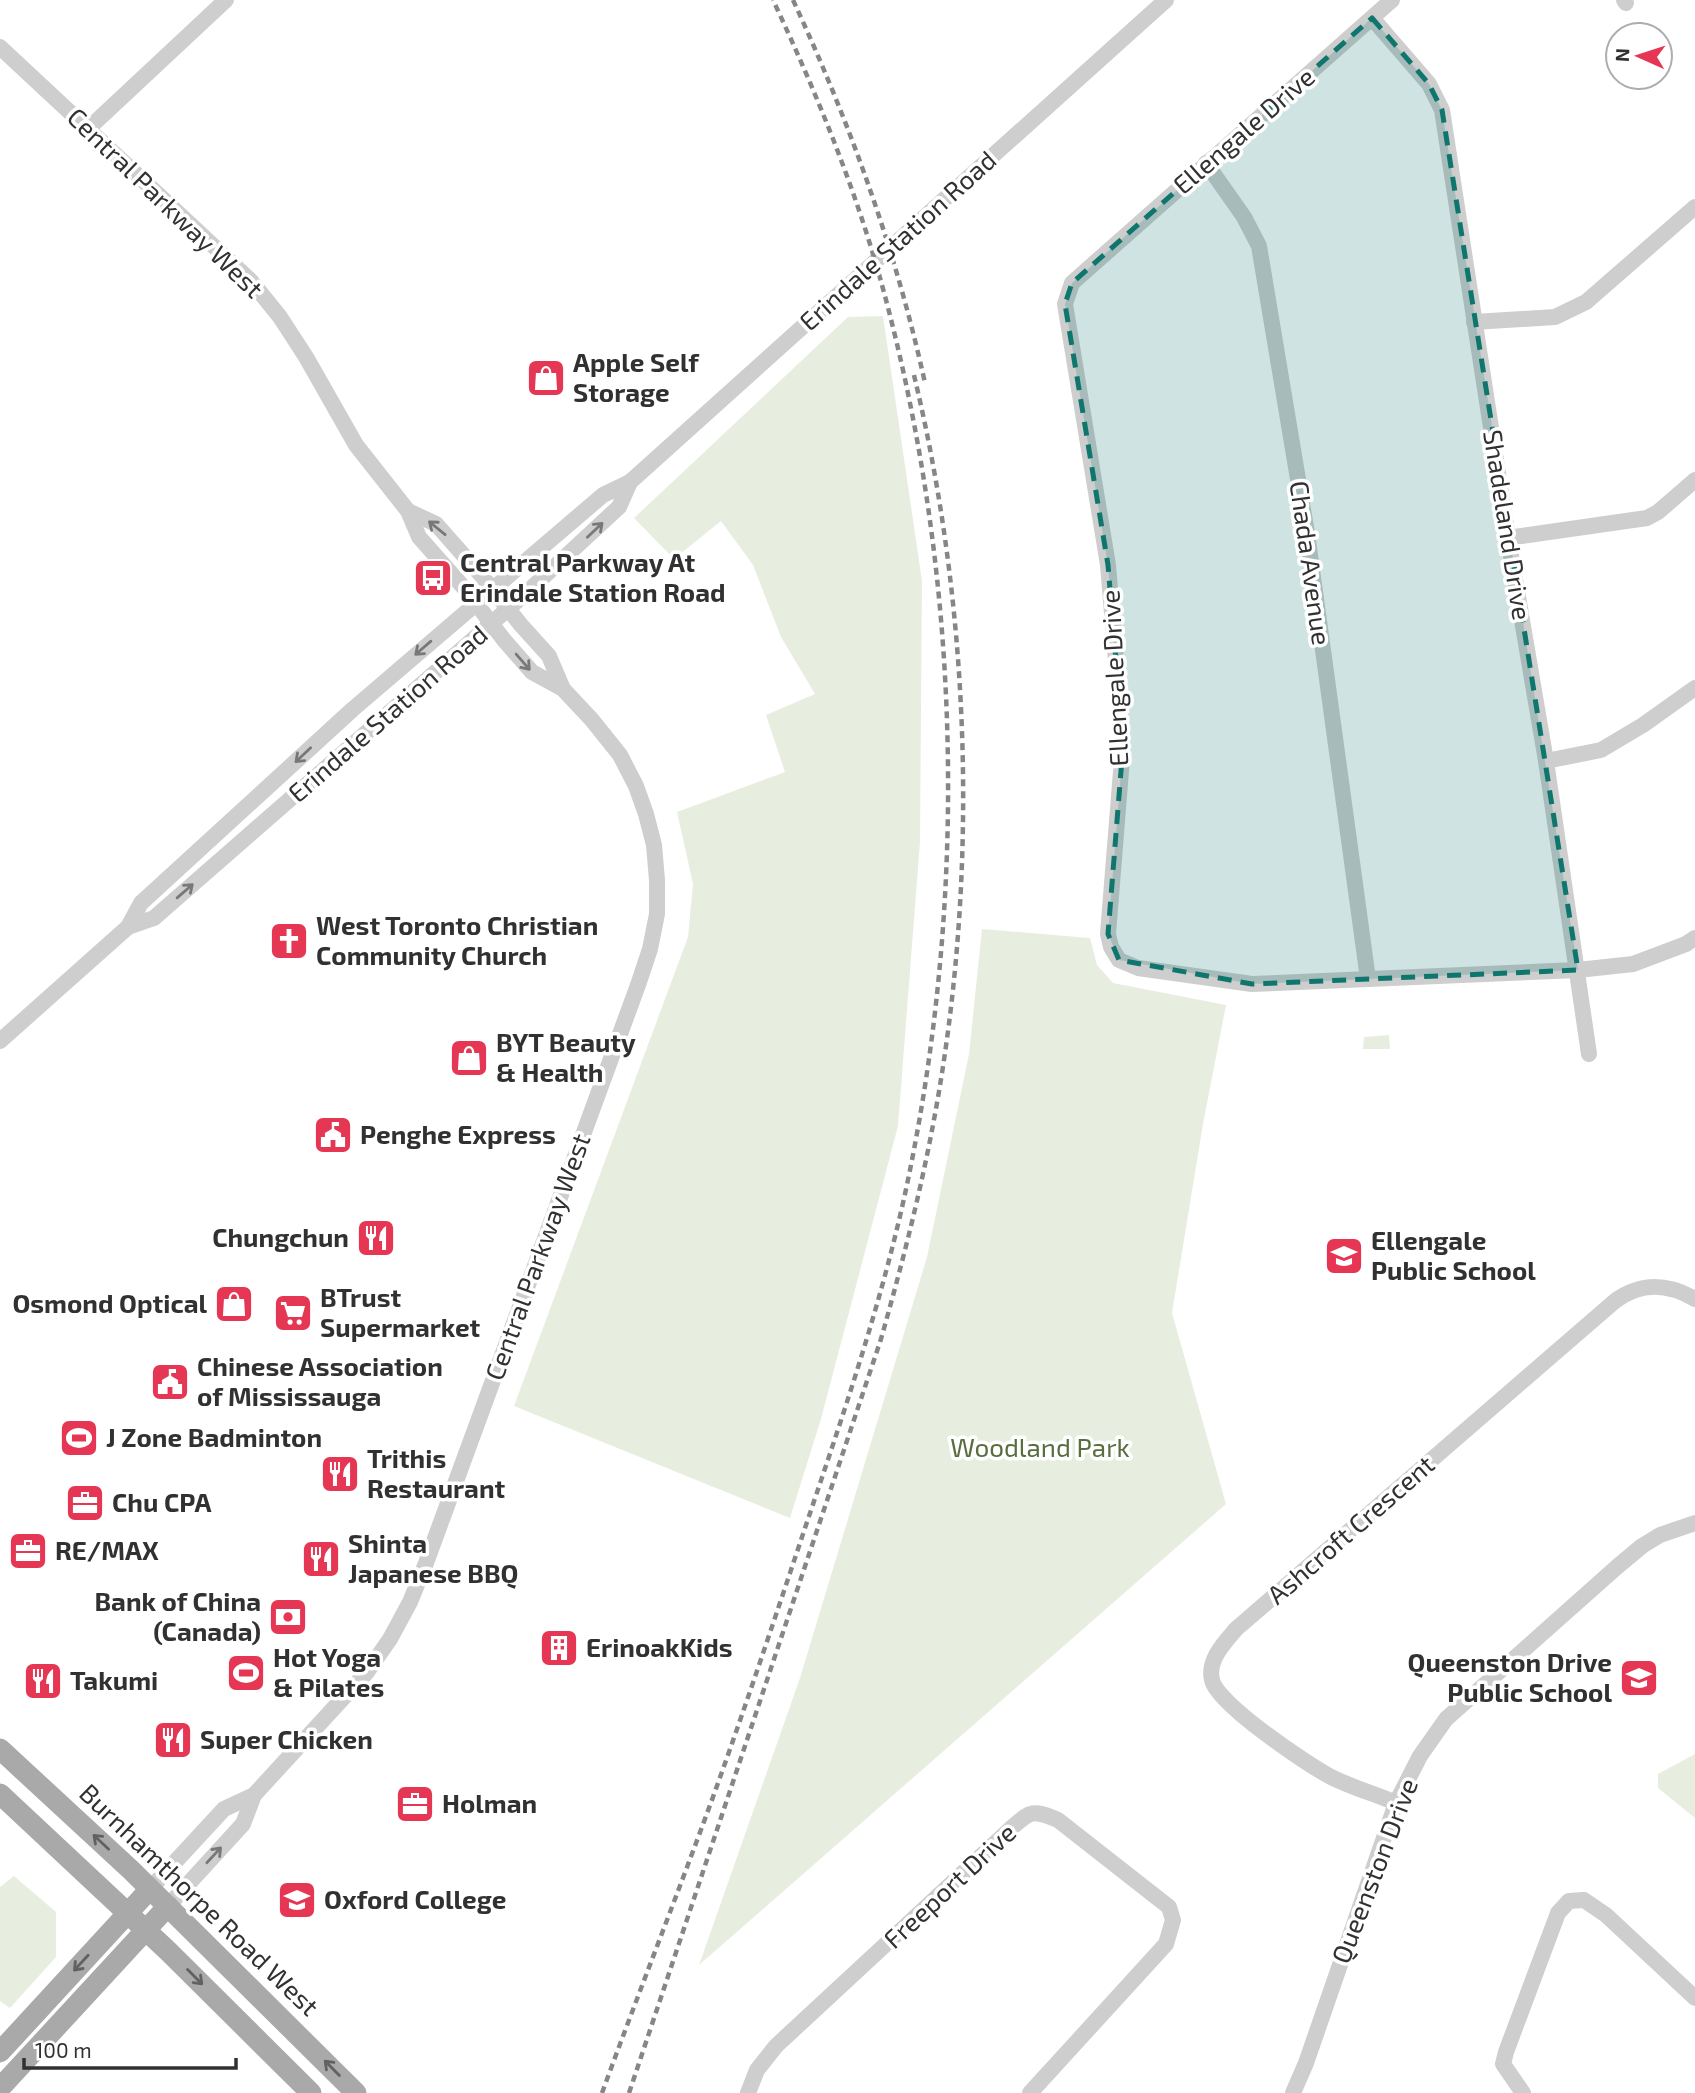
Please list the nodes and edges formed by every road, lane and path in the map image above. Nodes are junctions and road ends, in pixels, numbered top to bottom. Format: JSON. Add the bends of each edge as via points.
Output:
{"nodes":[{"id":1,"x":226,"y":0,"type":"edge"},
{"id":2,"x":1166,"y":0,"type":"edge"},
{"id":3,"x":1392,"y":0,"type":"edge"},
{"id":4,"x":1372,"y":18,"type":"junction"},
{"id":5,"x":0,"y":47,"type":"edge"},
{"id":6,"x":89,"y":128,"type":"junction"},
{"id":7,"x":1206,"y":163,"type":"junction"},
{"id":8,"x":1695,"y":207,"type":"edge"},
{"id":9,"x":1474,"y":322,"type":"junction"},
{"id":10,"x":1695,"y":480,"type":"edge"},
{"id":11,"x":630,"y":482,"type":"junction"},
{"id":12,"x":408,"y":511,"type":"junction"},
{"id":13,"x":1508,"y":538,"type":"junction"},
{"id":14,"x":492,"y":589,"type":"junction"},
{"id":15,"x":475,"y":604,"type":"junction"},
{"id":16,"x":508,"y":609,"type":"junction"},
{"id":17,"x":491,"y":624,"type":"junction"},
{"id":18,"x":1695,"y":688,"type":"edge"},
{"id":19,"x":563,"y":689,"type":"junction"},
{"id":20,"x":1546,"y":761,"type":"junction"},
{"id":21,"x":128,"y":927,"type":"junction"},
{"id":22,"x":1695,"y":938,"type":"edge"},
{"id":23,"x":1578,"y":970,"type":"junction"},
{"id":24,"x":1368,"y":979,"type":"junction"},
{"id":25,"x":0,"y":1041,"type":"edge"},
{"id":26,"x":1589,"y":1054,"type":"dead end"},
{"id":27,"x":1695,"y":1299,"type":"edge"},
{"id":28,"x":1695,"y":1523,"type":"edge"},
{"id":29,"x":0,"y":1749,"type":"edge"},
{"id":30,"x":0,"y":1794,"type":"edge"},
{"id":31,"x":254,"y":1795,"type":"junction"},
{"id":32,"x":1396,"y":1803,"type":"junction"},
{"id":33,"x":150,"y":1889,"type":"junction"},
{"id":34,"x":168,"y":1906,"type":"junction"},
{"id":35,"x":128,"y":1913,"type":"junction"},
{"id":36,"x":146,"y":1930,"type":"junction"},
{"id":37,"x":1695,"y":1998,"type":"edge"},
{"id":38,"x":0,"y":2052,"type":"edge"},
{"id":39,"x":0,"y":2088,"type":"edge"},
{"id":40,"x":311,"y":2093,"type":"edge"},
{"id":41,"x":356,"y":2093,"type":"edge"},
{"id":42,"x":748,"y":2093,"type":"edge"},
{"id":43,"x":1030,"y":2093,"type":"edge"},
{"id":44,"x":1293,"y":2093,"type":"edge"},
{"id":45,"x":1522,"y":2093,"type":"edge"}],
"edges":[{"from":1,"to":6,"type":"street"},
{"from":2,"to":11,"type":"street","name":"Erindale Station Road"},
{"from":3,"to":4,"type":"street","name":"Ellengale Drive"},
{"from":4,"to":7,"type":"street","name":"Ellengale Drive"},
{"from":4,"to":9,"type":"street","name":"Shadeland Drive","via":[[1429,84],[1442,110]]},
{"from":5,"to":6,"type":"street","name":"Central Parkway West"},
{"from":6,"to":12,"type":"street","name":"Central Parkway West","via":[[251,281],[280,317],[356,445]]},
{"from":7,"to":24,"type":"street","name":"Chada Avenue","via":[[1259,246],[1307,533]]},
{"from":7,"to":24,"type":"street","name":"Ellengale Drive","via":[[1072,284],[1065,304],[1108,565],[1123,746],[1108,934],[1119,960],[1138,968],[1252,985]]},
{"from":8,"to":9,"type":"street","via":[[1586,302],[1555,317]]},
{"from":9,"to":13,"type":"street","name":"Shadeland Drive"},
{"from":10,"to":13,"type":"street","via":[[1647,518]]},
{"from":11,"to":14,"type":"street","name":"Erindale Station Road","via":[[603,495]]},
{"from":16,"to":11,"type":"street","name":"Erindale Station Road","one_way":true,"via":[[619,507]]},
{"from":14,"to":12,"type":"street","name":"Central Parkway West","one_way":true,"via":[[436,524]]},
{"from":12,"to":15,"type":"street","name":"Central Parkway West","via":[[419,537]]},
{"from":13,"to":20,"type":"street","name":"Shadeland Drive"},
{"from":14,"to":15,"type":"street","name":"Erindale Station Road"},
{"from":14,"to":16,"type":"street","name":"Central Parkway West"},
{"from":15,"to":17,"type":"street","name":"Central Parkway West"},
{"from":15,"to":21,"type":"street","name":"Erindale Station Road","one_way":true,"via":[[141,903]]},
{"from":16,"to":17,"type":"street","name":"Erindale Station Road"},
{"from":16,"to":19,"type":"street","name":"Central Parkway West","via":[[549,656]]},
{"from":17,"to":19,"type":"street","name":"Central Parkway West","one_way":true,"via":[[532,672]]},
{"from":21,"to":17,"type":"street","name":"Erindale Station Road","one_way":true,"via":[[154,918]]},
{"from":18,"to":20,"type":"street","via":[[1601,750]]},
{"from":19,"to":31,"type":"street","name":"Central Parkway West","via":[[620,755],[646,814],[657,880],[650,949],[410,1602],[367,1672]]},
{"from":20,"to":23,"type":"street","name":"Shadeland Drive"},
{"from":21,"to":25,"type":"street","name":"Erindale Station Road"},
{"from":22,"to":23,"type":"street","name":"Ellengale Drive","via":[[1633,964]]},
{"from":23,"to":24,"type":"street","name":"Ellengale Drive"},
{"from":23,"to":26,"type":"street","name":"Shadeland Drive"},
{"from":27,"to":32,"type":"street","name":"Ashcroft Crescent","via":[[1656,1287],[1639,1288],[1615,1301],[1236,1629],[1216,1653],[1212,1680],[1235,1709],[1332,1777]]},
{"from":28,"to":32,"type":"street","name":"Queenston Drive","via":[[1642,1546],[1446,1719]]},
{"from":33,"to":29,"type":"main road","name":"Burnhamthorpe Road West","one_way":true},
{"from":30,"to":35,"type":"main road"},
{"from":31,"to":33,"type":"street","name":"Central Parkway West","via":[[224,1809]]},
{"from":34,"to":31,"type":"street","name":"Central Parkway West","one_way":true,"via":[[243,1824]]},
{"from":32,"to":44,"type":"street","name":"Queenston Drive"},
{"from":33,"to":34,"type":"main road","name":"Burnhamthorpe Road West"},
{"from":33,"to":35,"type":"main road"},
{"from":34,"to":36,"type":"main road"},
{"from":41,"to":34,"type":"main road","name":"Burnhamthorpe Road West","one_way":true},
{"from":35,"to":36,"type":"main road"},
{"from":35,"to":38,"type":"main road","one_way":true},
{"from":36,"to":39,"type":"main road"},
{"from":36,"to":40,"type":"main road","one_way":true},
{"from":37,"to":45,"type":"street","via":[[1606,1915],[1584,1900],[1569,1901],[1558,1913],[1503,2064]]},
{"from":42,"to":43,"type":"street","name":"Freeport Drive","via":[[757,2070],[776,2046],[1027,1816],[1040,1812],[1058,1820],[1169,1907],[1173,1920],[1166,1944]]}]}
